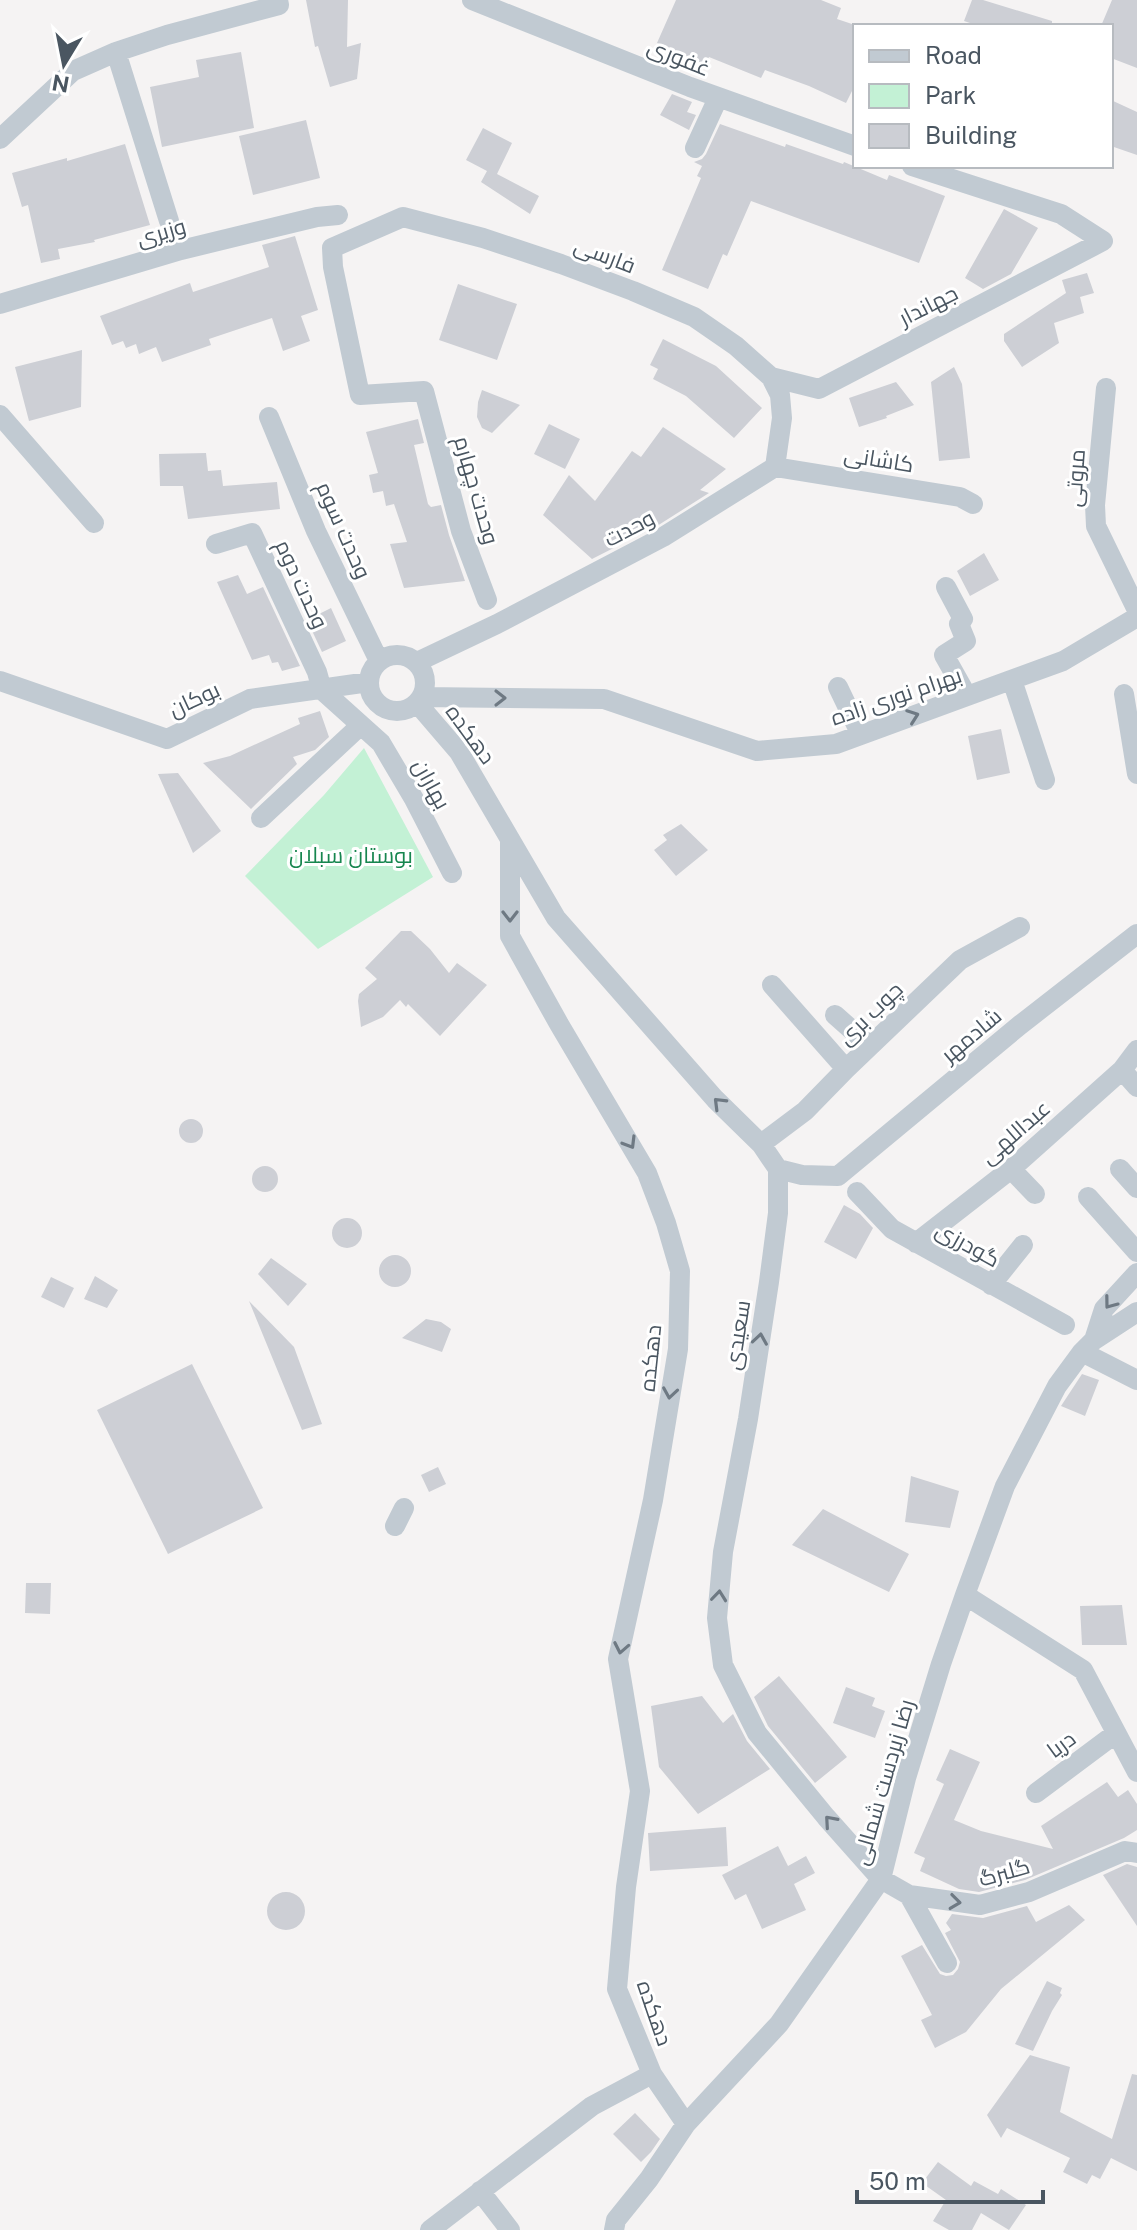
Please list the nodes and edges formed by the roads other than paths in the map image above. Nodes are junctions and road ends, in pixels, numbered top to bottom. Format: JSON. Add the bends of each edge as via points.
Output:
{"nodes":[{"id":1,"x":278,"y":0,"type":"edge"},
{"id":2,"x":472,"y":0,"type":"edge"},
{"id":3,"x":496,"y":4,"type":"edge"},
{"id":4,"x":116,"y":52,"type":"junction"},
{"id":5,"x":718,"y":98,"type":"junction"},
{"id":6,"x":0,"y":139,"type":"edge"},
{"id":7,"x":853,"y":145,"type":"edge"},
{"id":8,"x":695,"y":148,"type":"dead end"},
{"id":9,"x":918,"y":168,"type":"edge"},
{"id":10,"x":338,"y":215,"type":"dead end"},
{"id":11,"x":169,"y":221,"type":"dead end"},
{"id":12,"x":0,"y":304,"type":"edge"},
{"id":13,"x":771,"y":377,"type":"junction"},
{"id":14,"x":1106,"y":388,"type":"dead end"},
{"id":15,"x":424,"y":391,"type":"joint"},
{"id":16,"x":0,"y":415,"type":"edge"},
{"id":17,"x":269,"y":417,"type":"dead end"},
{"id":18,"x":775,"y":467,"type":"junction"},
{"id":19,"x":973,"y":504,"type":"dead end"},
{"id":20,"x":94,"y":523,"type":"dead end"},
{"id":21,"x":216,"y":544,"type":"dead end"},
{"id":22,"x":946,"y":587,"type":"dead end"},
{"id":23,"x":487,"y":600,"type":"dead end"},
{"id":24,"x":1137,"y":610,"type":"edge"},
{"id":25,"x":1137,"y":617,"type":"edge"},
{"id":26,"x":379,"y":661,"type":"junction"},
{"id":27,"x":417,"y":662,"type":"junction"},
{"id":28,"x":1012,"y":680,"type":"junction"},
{"id":29,"x":0,"y":681,"type":"edge"},
{"id":30,"x":369,"y":682,"type":"junction"},
{"id":31,"x":838,"y":687,"type":"dead end"},
{"id":32,"x":322,"y":690,"type":"junction"},
{"id":33,"x":1124,"y":694,"type":"dead end"},
{"id":34,"x":967,"y":696,"type":"junction"},
{"id":35,"x":420,"y":700,"type":"junction"},
{"id":36,"x":361,"y":725,"type":"junction"},
{"id":37,"x":861,"y":735,"type":"junction"},
{"id":38,"x":1137,"y":774,"type":"edge"},
{"id":39,"x":1045,"y":780,"type":"dead end"},
{"id":40,"x":261,"y":818,"type":"dead end"},
{"id":41,"x":510,"y":838,"type":"junction"},
{"id":42,"x":452,"y":873,"type":"dead end"},
{"id":43,"x":1020,"y":927,"type":"dead end"},
{"id":44,"x":1137,"y":934,"type":"edge"},
{"id":45,"x":772,"y":985,"type":"dead end"},
{"id":46,"x":835,"y":1015,"type":"dead end"},
{"id":47,"x":870,"y":1046,"type":"junction"},
{"id":48,"x":1137,"y":1050,"type":"edge"},
{"id":49,"x":846,"y":1069,"type":"junction"},
{"id":50,"x":1122,"y":1070,"type":"junction"},
{"id":51,"x":1137,"y":1087,"type":"edge"},
{"id":52,"x":761,"y":1144,"type":"junction"},
{"id":53,"x":778,"y":1169,"type":"junction"},
{"id":54,"x":1011,"y":1169,"type":"junction"},
{"id":55,"x":1120,"y":1169,"type":"dead end"},
{"id":56,"x":1137,"y":1188,"type":"edge"},
{"id":57,"x":857,"y":1192,"type":"dead end"},
{"id":58,"x":1035,"y":1194,"type":"dead end"},
{"id":59,"x":1088,"y":1197,"type":"dead end"},
{"id":60,"x":916,"y":1243,"type":"junction"},
{"id":61,"x":1023,"y":1245,"type":"dead end"},
{"id":62,"x":1137,"y":1252,"type":"edge"},
{"id":63,"x":1137,"y":1273,"type":"edge"},
{"id":64,"x":991,"y":1285,"type":"junction"},
{"id":65,"x":1137,"y":1312,"type":"edge"},
{"id":66,"x":1065,"y":1325,"type":"dead end"},
{"id":67,"x":1088,"y":1346,"type":"junction"},
{"id":68,"x":1137,"y":1380,"type":"edge"},
{"id":69,"x":965,"y":1595,"type":"junction"},
{"id":70,"x":1115,"y":1734,"type":"junction"},
{"id":71,"x":1137,"y":1772,"type":"edge"},
{"id":72,"x":1036,"y":1793,"type":"dead end"},
{"id":73,"x":1137,"y":1853,"type":"edge"},
{"id":74,"x":881,"y":1879,"type":"junction"},
{"id":75,"x":909,"y":1895,"type":"junction"},
{"id":76,"x":947,"y":1963,"type":"dead end"},
{"id":77,"x":652,"y":2074,"type":"junction"},
{"id":78,"x":686,"y":2124,"type":"junction"},
{"id":79,"x":480,"y":2191,"type":"junction"},
{"id":80,"x":430,"y":2230,"type":"edge"},
{"id":81,"x":510,"y":2230,"type":"edge"},
{"id":82,"x":614,"y":2230,"type":"edge"}],
"edges":[{"from":1,"to":4,"type":"street","via":[[279,5]]},
{"from":2,"to":3,"type":"street","name":"غفوری"},
{"from":3,"to":5,"type":"street","name":"غفوری"},
{"from":4,"to":6,"type":"street","via":[[73,71]]},
{"from":4,"to":11,"type":"street"},
{"from":5,"to":7,"type":"street","name":"غفوری"},
{"from":5,"to":8,"type":"street"},
{"from":9,"to":13,"type":"street","name":"جهاندار","via":[[1061,214],[1103,241],[819,389]]},
{"from":10,"to":12,"type":"street","name":"وزیری","via":[[181,250]]},
{"from":13,"to":15,"type":"street","name":"فارسی","via":[[694,317],[561,264],[403,217],[332,248],[333,267],[360,395]]},
{"from":13,"to":18,"type":"street","via":[[780,395],[782,418]]},
{"from":14,"to":24,"type":"street","name":"مروتی","via":[[1096,526]]},
{"from":15,"to":23,"type":"street","name":"وحدت چهارم","via":[[461,531]]},
{"from":16,"to":20,"type":"street"},
{"from":17,"to":26,"type":"street","name":"وحدت سوم","via":[[316,531]]},
{"from":18,"to":19,"type":"street","name":"کاشانی","via":[[960,497]]},
{"from":18,"to":27,"type":"street","name":"وحدت","via":[[663,537]]},
{"from":21,"to":32,"type":"street","name":"وحدت دوم","via":[[252,533]]},
{"from":22,"to":34,"type":"street","via":[[963,619],[959,624],[966,641],[944,655]]},
{"from":25,"to":28,"type":"street","name":"بهرام نوری زاده","via":[[1063,661]]},
{"from":26,"to":27,"type":"street","via":[[402,655]]},
{"from":26,"to":30,"type":"street"},
{"from":27,"to":35,"type":"street","via":[[426,679]]},
{"from":28,"to":34,"type":"street","name":"بهرام نوری زاده"},
{"from":28,"to":39,"type":"street"},
{"from":29,"to":32,"type":"street","name":"بوکان","via":[[167,739],[250,699]]},
{"from":30,"to":32,"type":"street","name":"بوکان"},
{"from":30,"to":35,"type":"street","via":[[373,698],[387,710],[404,711]]},
{"from":31,"to":37,"type":"street"},
{"from":32,"to":36,"type":"street","name":"بهاران"},
{"from":33,"to":38,"type":"street"},
{"from":37,"to":34,"type":"street","name":"بهرام نوری زاده","one_way":true},
{"from":35,"to":37,"type":"street","name":"بهرام نوری زاده","one_way":true,"via":[[604,699],[757,751],[836,744]]},
{"from":35,"to":41,"type":"street","name":"دهکده","via":[[459,752]]},
{"from":36,"to":40,"type":"street"},
{"from":36,"to":42,"type":"street","name":"بهاران","via":[[381,743]]},
{"from":52,"to":41,"type":"street","one_way":true,"via":[[556,918]]},
{"from":41,"to":77,"type":"street","name":"دهکده","one_way":true,"via":[[510,936],[647,1173],[680,1271],[678,1349],[653,1500],[618,1659],[640,1791],[617,1989]]},
{"from":43,"to":47,"type":"street","name":"چوب بری","via":[[960,960]]},
{"from":44,"to":53,"type":"street","name":"شادمهر","via":[[838,1176]]},
{"from":45,"to":49,"type":"street"},
{"from":46,"to":47,"type":"street"},
{"from":47,"to":49,"type":"street","name":"چوب بری"},
{"from":48,"to":50,"type":"street","name":"عبداللهی"},
{"from":49,"to":52,"type":"street","name":"چوب بری","via":[[805,1111]]},
{"from":50,"to":51,"type":"street"},
{"from":50,"to":54,"type":"street","name":"عبداللهی"},
{"from":52,"to":53,"type":"street"},
{"from":74,"to":53,"type":"street","name":"سعیدی","one_way":true,"via":[[757,1733],[723,1665],[717,1618],[723,1552],[769,1282]]},
{"from":54,"to":58,"type":"street"},
{"from":54,"to":60,"type":"street","name":"عبداللهی"},
{"from":55,"to":56,"type":"street"},
{"from":57,"to":60,"type":"street","name":"گودرزی","via":[[892,1229]]},
{"from":59,"to":62,"type":"street"},
{"from":60,"to":64,"type":"street","name":"گودرزی"},
{"from":61,"to":64,"type":"street"},
{"from":63,"to":67,"type":"street","one_way":true,"via":[[1104,1309]]},
{"from":64,"to":66,"type":"street","name":"گودرزی"},
{"from":65,"to":67,"type":"street"},
{"from":67,"to":68,"type":"street"},
{"from":67,"to":69,"type":"street","name":"رضا زبردست شمالی","via":[[1057,1386],[1005,1486]]},
{"from":69,"to":70,"type":"street","via":[[1083,1670]]},
{"from":69,"to":74,"type":"street","name":"رضا زبردست شمالی","via":[[906,1778]]},
{"from":70,"to":71,"type":"street"},
{"from":70,"to":72,"type":"street","name":"دریا"},
{"from":75,"to":73,"type":"street","name":"گلبرگ","one_way":true,"via":[[980,1905],[1029,1892],[1125,1851]]},
{"from":74,"to":75,"type":"street","name":"گلبرگ"},
{"from":74,"to":78,"type":"street","name":"رضا زبردست شمالی","via":[[779,2024]]},
{"from":75,"to":76,"type":"street"},
{"from":77,"to":78,"type":"street","name":"دهکده"},
{"from":77,"to":79,"type":"street","name":"دهکده","via":[[592,2106]]},
{"from":78,"to":82,"type":"street","name":"رضا زبردست شمالی"},
{"from":79,"to":80,"type":"street","name":"دهکده"},
{"from":79,"to":81,"type":"street"}]}
